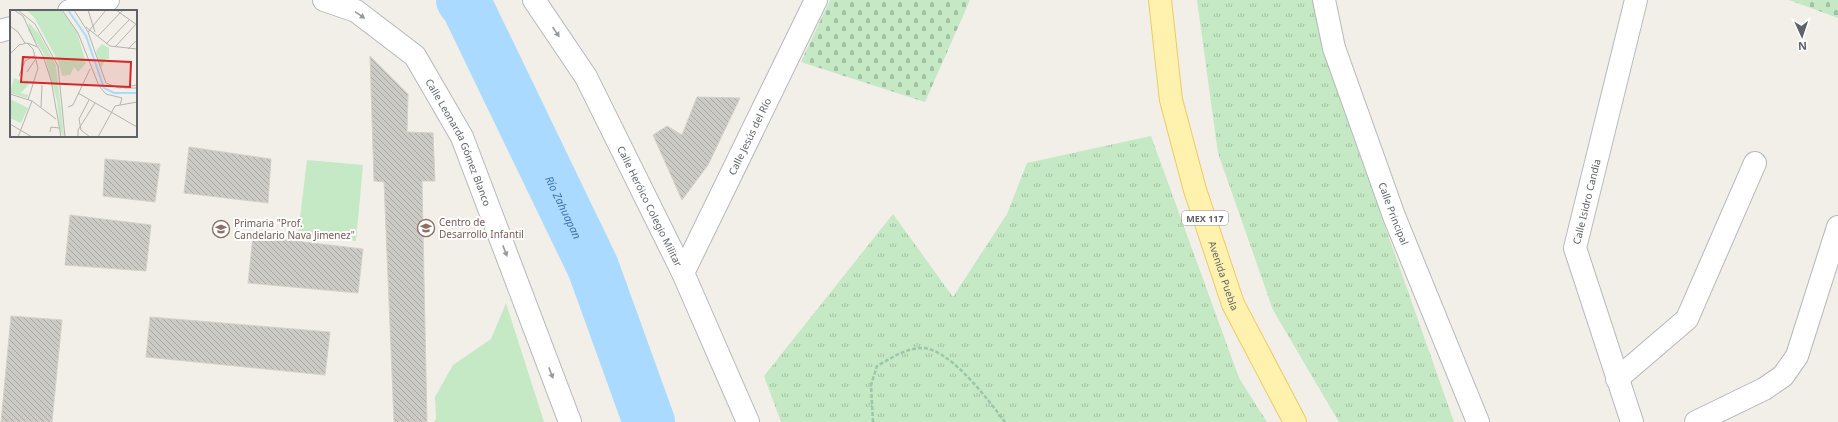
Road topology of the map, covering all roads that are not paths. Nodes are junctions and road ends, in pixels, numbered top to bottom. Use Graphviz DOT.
graph roads {
  1 [pos="108,0"];
  2 [pos="324,0"];
  3 [pos="534,0"];
  4 [pos="816,0"];
  5 [pos="1160,0"];
  6 [pos="1324,0"];
  7 [pos="1636,0"];
  8 [pos="73,10"];
  9 [pos="10,28"];
  10 [pos="0,31"];
  11 [pos="1755,163"];
  12 [pos="1838,227"];
  13 [pos="683,273"];
  14 [pos="1617,379"];
  15 [pos="570,422"];
  16 [pos="748,422"];
  17 [pos="1296,422"];
  18 [pos="1478,422"];
  19 [pos="1632,422"];
  20 [pos="1696,422"];
  1 -- 8 [label="street"];
  2 -- 15 [label="street, Calle Leonarda Gómez Blanco, one-way"];
  3 -- 13 [label="street, Calle Heróico Colegio Militar, one-way"];
  4 -- 13 [label="street, Calle Jesús del Río"];
  5 -- 17 [label="main road, Avenida Puebla / MEX 117"];
  6 -- 18 [label="street, Calle Principal"];
  7 -- 14 [label="street, Calle Isidro Candia"];
  9 -- 10 [label="street"];
  11 -- 14 [label="street"];
  12 -- 20 [label="street"];
  13 -- 16 [label="street, Calle Heróico Colegio Militar"];
  14 -- 19 [label="street, Calle Isidro Candia"];
}
